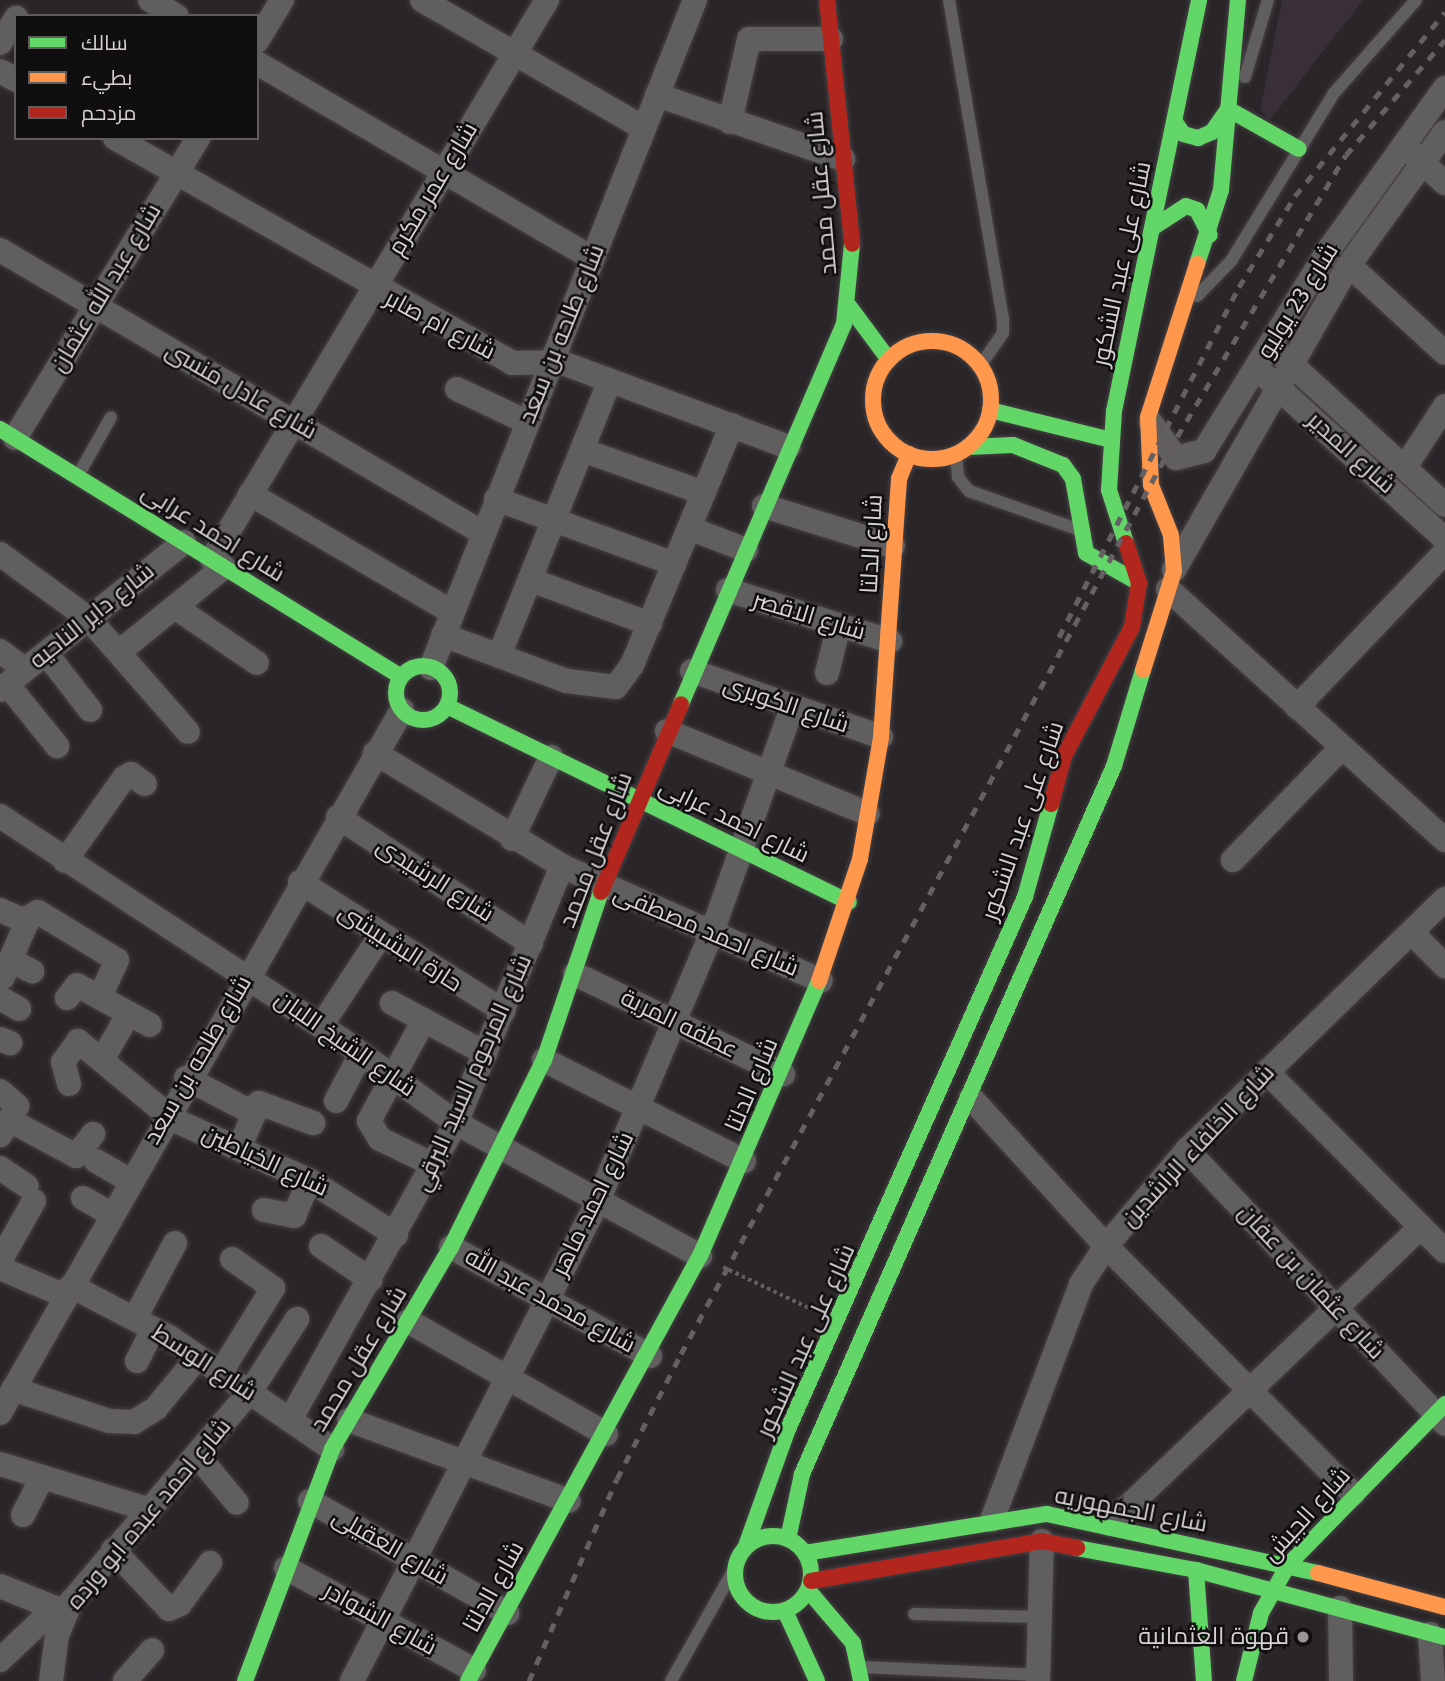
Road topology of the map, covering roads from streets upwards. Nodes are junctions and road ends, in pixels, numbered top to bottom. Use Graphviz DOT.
graph roads {
  1 [pos="150,0"];
  2 [pos="282,0"];
  3 [pos="422,0"];
  4 [pos="547,0"];
  5 [pos="827,0"];
  6 [pos="1199,0"];
  7 [pos="1238,0"];
  8 [pos="690,2"];
  9 [pos="174,14"];
  10 [pos="14,20"];
  11 [pos="259,38"];
  12 [pos="831,39"];
  13 [pos="0,43"];
  14 [pos="516,54"];
  15 [pos="259,64"];
  16 [pos="1445,88"];
  17 [pos="657,95"];
  18 [pos="1228,109"];
  19 [pos="730,122"];
  20 [pos="1175,122"];
  21 [pos="643,128"];
  22 [pos="1409,135"];
  23 [pos="118,140"];
  24 [pos="197,140"];
  25 [pos="1437,148"];
  26 [pos="1299,149"];
  27 [pos="843,159"];
  28 [pos="443,171"];
  29 [pos="176,174"];
  30 [pos="1445,183"];
  31 [pos="1152,228"];
  32 [pos="1210,235"];
  33 [pos="0,250"];
  34 [pos="592,258"];
  35 [pos="1349,265"];
  36 [pos="372,288"];
  37 [pos="95,306"];
  38 [pos="849,306"];
  39 [pos="1270,345"];
  40 [pos="1445,353"];
  41 [pos="888,360"];
  42 [pos="550,363"];
  43 [pos="1289,363"];
  44 [pos="1256,368"];
  45 [pos="610,380"];
  46 [pos="1277,386"];
  47 [pos="457,389"];
  48 [pos="1445,406"];
  49 [pos="990,410"];
  50 [pos="1148,417"];
  51 [pos="293,421"];
  52 [pos="527,422"];
  53 [pos="732,425"];
  54 [pos="7,434"];
  55 [pos="1111,440"];
  56 [pos="789,447"];
  57 [pos="582,450"];
  58 [pos="962,450"];
  59 [pos="909,454"];
  60 [pos="1405,467"];
  61 [pos="704,493"];
  62 [pos="250,494"];
  63 [pos="496,499"];
  64 [pos="1445,505"];
  65 [pos="764,506"];
  66 [pos="554,520"];
  67 [pos="690,527"];
  68 [pos="483,533"];
  69 [pos="1445,539"];
  70 [pos="184,542"];
  71 [pos="893,546"];
  72 [pos="746,550"];
  73 [pos="1445,552"];
  74 [pos="0,554"];
  75 [pos="218,563"];
  76 [pos="675,564"];
  77 [pos="531,580"];
  78 [pos="1171,580"];
  79 [pos="1139,583"];
  80 [pos="727,590"];
  81 [pos="174,607"];
  82 [pos="89,619"];
  83 [pos="447,623"];
  84 [pos="650,624"];
  85 [pos="839,625"];
  86 [pos="890,641"];
  87 [pos="0,651"];
  88 [pos="46,653"];
  89 [pos="119,653"];
  90 [pos="499,656"];
  91 [pos="257,663"];
  92 [pos="431,668"];
  93 [pos="692,671"];
  94 [pos="827,673"];
  95 [pos="401,677"];
  96 [pos="11,682"];
  97 [pos="447,706"];
  98 [pos="1297,707"];
  99 [pos="792,708"];
  100 [pos="90,710"];
  101 [pos="402,710"];
  102 [pos="1077,726"];
  103 [pos="667,731"];
  104 [pos="188,732"];
  105 [pos="881,737"];
  106 [pos="57,746"];
  107 [pos="1342,747"];
  108 [pos="375,753"];
  109 [pos="551,757"];
  110 [pos="1114,766"];
  111 [pos="769,774"];
  112 [pos="145,784"];
  113 [pos="639,799"];
  114 [pos="868,814"];
  115 [pos="1092,815"];
  116 [pos="0,816"];
  117 [pos="338,817"];
  118 [pos="1045,828"];
  119 [pos="512,839"];
  120 [pos="1445,840"];
  121 [pos="744,851"];
  122 [pos="1233,860"];
  123 [pos="65,861"];
  124 [pos="562,866"];
  125 [pos="300,882"];
  126 [pos="603,886"];
  127 [pos="1445,899"];
  128 [pos="849,902"];
  129 [pos="0,910"];
  130 [pos="27,922"];
  131 [pos="1412,933"];
  132 [pos="710,935"];
  133 [pos="379,938"];
  134 [pos="531,944"];
  135 [pos="1445,966"];
  136 [pos="575,974"];
  137 [pos="245,976"];
  138 [pos="821,981"];
  139 [pos="13,983"];
  140 [pos="100,997"];
  141 [pos="67,998"];
  142 [pos="392,1003"];
  143 [pos="503,1011"];
  144 [pos="424,1020"];
  145 [pos="675,1022"];
  146 [pos="321,1026"];
  147 [pos="485,1053"];
  148 [pos="362,1054"];
  149 [pos="102,1060"];
  150 [pos="544,1060"];
  151 [pos="1267,1072"];
  152 [pos="783,1074"];
  153 [pos="392,1075"];
  154 [pos="186,1078"];
  155 [pos="69,1084"];
  156 [pos="0,1091"];
  157 [pos="971,1098"];
  158 [pos="336,1101"];
  159 [pos="639,1108"];
  160 [pos="253,1113"];
  161 [pos="166,1115"];
  162 [pos="456,1122"];
  163 [pos="313,1123"];
  164 [pos="5,1128"];
  165 [pos="93,1134"];
  166 [pos="240,1146"];
  167 [pos="500,1150"];
  168 [pos="1187,1150"];
  169 [pos="96,1161"];
  170 [pos="744,1161"];
  171 [pos="434,1166"];
  172 [pos="0,1168"];
  173 [pos="129,1180"];
  174 [pos="309,1180"];
  175 [pos="83,1198"];
  176 [pos="598,1201"];
  177 [pos="264,1210"];
  178 [pos="111,1214"];
  179 [pos="1421,1227"];
  180 [pos="396,1235"];
  181 [pos="175,1243"];
  182 [pos="1106,1245"];
  183 [pos="321,1246"];
  184 [pos="451,1247"];
  185 [pos="1445,1251"];
  186 [pos="699,1256"];
  187 [pos="232,1259"];
  188 [pos="0,1262"];
  189 [pos="0,1268"];
  190 [pos="371,1280"];
  191 [pos="68,1291"];
  192 [pos="547,1299"];
  193 [pos="1337,1310"];
  194 [pos="297,1319"];
  195 [pos="408,1321"];
  196 [pos="144,1323"];
  197 [pos="649,1356"];
  198 [pos="198,1357"];
  199 [pos="137,1362"];
  200 [pos="221,1372"];
  201 [pos="507,1377"];
  202 [pos="250,1392"];
  203 [pos="1252,1393"];
  204 [pos="6,1396"];
  205 [pos="1442,1414"];
  206 [pos="290,1420"];
  207 [pos="349,1420"];
  208 [pos="606,1434"];
  209 [pos="332,1449"];
  210 [pos="197,1455"];
  211 [pos="465,1461"];
  212 [pos="0,1464"];
  213 [pos="53,1480"];
  214 [pos="1353,1494"];
  215 [pos="310,1501"];
  216 [pos="569,1501"];
  217 [pos="237,1503"];
  218 [pos="150,1510"];
  219 [pos="23,1515"];
  220 [pos="992,1520"];
  221 [pos="1110,1524"];
  222 [pos="788,1539"];
  223 [pos="1042,1541"];
  224 [pos="746,1546"];
  225 [pos="113,1550"];
  226 [pos="805,1553"];
  227 [pos="415,1560"];
  228 [pos="210,1563"];
  229 [pos="1288,1565"];
  230 [pos="286,1568"];
  231 [pos="1196,1570"];
  232 [pos="0,1586"];
  233 [pos="810,1586"];
  234 [pos="1272,1590"];
  235 [pos="1445,1607"];
  236 [pos="1340,1608"];
  237 [pos="60,1610"];
  238 [pos="785,1611"];
  239 [pos="506,1613"];
  240 [pos="1222,1615"];
  241 [pos="1241,1615"];
  242 [pos="383,1620"];
  243 [pos="1205,1622"];
  244 [pos="1258,1623"];
  245 [pos="1438,1636"];
  246 [pos="152,1650"];
  247 [pos="3,1667"];
  248 [pos="861,1674"];
  249 [pos="471,1676"];
  250 [pos="1038,1678"];
  251 [pos="51,1681"];
  252 [pos="125,1681"];
  253 [pos="245,1681"];
  254 [pos="352,1681"];
  255 [pos="817,1681"];
  256 [pos="1204,1681"];
  257 [pos="1244,1681"];
  258 [pos="1341,1681"];
  259 [pos="1433,1681"];
  1 -- 9 [label="street"];
  2 -- 11 [label="street"];
  3 -- 14 [label="street"];
  4 -- 14 [label="street, شارع عمر مكرم"];
  5 -- 12 [label="street, شارع عقل محمد"];
  6 -- 20 [label="street, شارع على عبد الشكور"];
  7 -- 18 [label="street, شارع على عبد الشكور"];
  8 -- 17 [label="street, شارع طلحه بن سعد"];
  10 -- 13 [label="street"];
  12 -- 19 [label="street"];
  12 -- 27 [label="street, شارع عقل محمد"];
  14 -- 21 [label="street"];
  14 -- 28 [label="street, شارع عمر مكرم"];
  15 -- 28 [label="street"];
  16 -- 22 [label="street, شارع 23 يوليو"];
  17 -- 19 [label="street"];
  17 -- 21 [label="street, شارع طلحه بن سعد"];
  18 -- 20 [label="street"];
  18 -- 26 [label="street"];
  18 -- 32 [label="street, شارع على عبد الشكور"];
  19 -- 27 [label="street"];
  20 -- 31 [label="street, شارع على عبد الشكور"];
  21 -- 34 [label="street, شارع طلحه بن سعد"];
  22 -- 25 [label="street"];
  22 -- 39 [label="street, شارع 23 يوليو"];
  23 -- 29 [label="street, شارع ام صابر"];
  24 -- 29 [label="street, شارع عبد الله عثمان"];
  25 -- 30 [label="street"];
  25 -- 35 [label="street, شارع 23 يوليو"];
  27 -- 38 [label="street, شارع عقل محمد"];
  28 -- 34 [label="street"];
  28 -- 36 [label="street, شارع عمر مكرم"];
  29 -- 36 [label="street, شارع ام صابر"];
  29 -- 37 [label="street, شارع عبد الله عثمان"];
  31 -- 32 [label="street"];
  31 -- 55 [label="street, شارع على عبد الشكور"];
  32 -- 50 [label="street, شارع على عبد الشكور"];
  33 -- 37 [label="street, شارع عادل منسى"];
  34 -- 42 [label="street, شارع طلحه بن سعد"];
  35 -- 40 [label="street"];
  35 -- 43 [label="street, شارع 23 يوليو"];
  36 -- 42 [label="street, شارع ام صابر"];
  36 -- 51 [label="street, شارع عمر مكرم"];
  37 -- 51 [label="street, شارع عادل منسى"];
  37 -- 54 [label="street, شارع عبد الله عثمان"];
  38 -- 41 [label="street"];
  38 -- 56 [label="street, شارع عقل محمد"];
  39 -- 43 [label="street, شارع المدير"];
  39 -- 44 [label="street, شارع 23 يوليو"];
  41 -- 49 [label="street"];
  41 -- 59 [label="street"];
  42 -- 45 [label="street, شارع ام صابر"];
  42 -- 52 [label="street, شارع طلحه بن سعد"];
  43 -- 46 [label="street, شارع 23 يوليو"];
  43 -- 60 [label="street, شارع المدير"];
  44 -- 46 [label="street, شارع المدير"];
  44 -- 50 [label="street, شارع 23 يوليو"];
  45 -- 53 [label="street, شارع ام صابر"];
  45 -- 57 [label="street"];
  46 -- 69 [label="street, شارع المدير"];
  46 -- 78 [label="street, شارع 23 يوليو"];
  47 -- 52 [label="street"];
  48 -- 60 [label="street"];
  49 -- 55 [label="street"];
  49 -- 58 [label="street"];
  50 -- 78 [label="street, شارع على عبد الشكور"];
  51 -- 62 [label="street, شارع عمر مكرم"];
  51 -- 68 [label="street, شارع عادل منسى"];
  52 -- 63 [label="street, شارع طلحه بن سعد"];
  53 -- 56 [label="street, شارع ام صابر"];
  53 -- 61 [label="street"];
  54 -- 70 [label="street, شارع احمد عرابى"];
  55 -- 79 [label="street, شارع على عبد الشكور"];
  56 -- 65 [label="street, شارع عقل محمد"];
  57 -- 61 [label="street"];
  57 -- 66 [label="street"];
  58 -- 59 [label="street"];
  58 -- 79 [label="street"];
  59 -- 71 [label="street, شارع الدلتا"];
  60 -- 64 [label="street, شارع المدير"];
  61 -- 67 [label="street"];
  62 -- 75 [label="street, شارع عمر مكرم"];
  62 -- 83 [label="street"];
  63 -- 66 [label="street"];
  63 -- 68 [label="street, شارع طلحه بن سعد"];
  65 -- 71 [label="street"];
  65 -- 72 [label="street, شارع عقل محمد"];
  66 -- 76 [label="street"];
  66 -- 77 [label="street"];
  67 -- 72 [label="street"];
  67 -- 76 [label="street"];
  68 -- 83 [label="street, شارع طلحه بن سعد"];
  70 -- 75 [label="street, شارع احمد عرابى"];
  70 -- 82 [label="street, شارع داير الناحيه"];
  71 -- 86 [label="street, شارع الدلتا"];
  72 -- 80 [label="street, شارع عقل محمد"];
  73 -- 98 [label="street"];
  74 -- 82 [label="street"];
  75 -- 81 [label="street"];
  75 -- 95 [label="street, شارع احمد عرابى"];
  76 -- 84 [label="street"];
  77 -- 84 [label="street"];
  77 -- 90 [label="street"];
  78 -- 98 [label="street"];
  78 -- 110 [label="street, شارع على عبد الشكور"];
  79 -- 102 [label="street, شارع على عبد الشكور"];
  80 -- 85 [label="street, شارع الاقصر"];
  80 -- 93 [label="street, شارع عقل محمد"];
  81 -- 89 [label="street"];
  81 -- 91 [label="street"];
  82 -- 88 [label="street, شارع داير الناحيه"];
  82 -- 89 [label="street"];
  83 -- 90 [label="street"];
  83 -- 92 [label="street, شارع طلحه بن سعد"];
  84 -- 90 [label="street"];
  85 -- 86 [label="street, شارع الاقصر"];
  85 -- 94 [label="street"];
  86 -- 105 [label="street, شارع الدلتا"];
  87 -- 96 [label="street"];
  88 -- 96 [label="street, شارع داير الناحيه"];
  88 -- 100 [label="street"];
  89 -- 104 [label="street"];
  92 -- 95 [label="street"];
  92 -- 97 [label="street"];
  93 -- 99 [label="street, شارع الكوبرى"];
  93 -- 103 [label="street, شارع عقل محمد"];
  95 -- 101 [label="street"];
  96 -- 106 [label="street"];
  97 -- 101 [label="street"];
  97 -- 109 [label="street, شارع احمد عرابى"];
  98 -- 107 [label="street"];
  99 -- 105 [label="street, شارع الكوبرى"];
  99 -- 111 [label="street, شارع احمد ماهر"];
  101 -- 108 [label="street, شارع طلحه بن سعد"];
  102 -- 110 [label="street"];
  102 -- 118 [label="street, شارع على عبد الشكور"];
  103 -- 111 [label="street"];
  103 -- 113 [label="street, شارع عقل محمد"];
  105 -- 114 [label="street, شارع الدلتا"];
  107 -- 120 [label="street"];
  107 -- 122 [label="street"];
  108 -- 117 [label="street, شارع طلحه بن سعد"];
  108 -- 119 [label="street, شارع احمد مصطفى"];
  109 -- 113 [label="street, شارع احمد عرابى"];
  109 -- 119 [label="street"];
  110 -- 115 [label="street, شارع على عبد الشكور"];
  111 -- 114 [label="street"];
  111 -- 121 [label="street, شارع احمد ماهر"];
  112 -- 123 [label="street"];
  113 -- 121 [label="street, شارع احمد عرابى"];
  113 -- 126 [label="street, شارع عقل محمد"];
  114 -- 128 [label="street, شارع الدلتا"];
  115 -- 118 [label="street"];
  115 -- 157 [label="street, شارع على عبد الشكور"];
  116 -- 123 [label="street, شارع الشيخ اللبان"];
  117 -- 125 [label="street, شارع طلحه بن سعد"];
  117 -- 134 [label="street, شارع الرشيدى"];
  118 -- 224 [label="street, شارع على عبد الشكور"];
  119 -- 124 [label="street, شارع احمد مصطفى"];
  121 -- 128 [label="street, شارع احمد عرابى"];
  121 -- 132 [label="street, شارع احمد ماهر"];
  123 -- 137 [label="street, شارع الشيخ اللبان"];
  124 -- 126 [label="street, شارع احمد مصطفى"];
  124 -- 134 [label="street, شارع المرحوم السيد البرقي"];
  125 -- 133 [label="street, حارة البشبيشى"];
  125 -- 137 [label="street, شارع طلحه بن سعد"];
  126 -- 132 [label="street, شارع احمد مصطفى"];
  126 -- 136 [label="street, شارع عقل محمد"];
  127 -- 131 [label="street, شارع الخلفاء الراشدين"];
  128 -- 138 [label="street, شارع الدلتا"];
  129 -- 130 [label="street"];
  130 -- 139 [label="street"];
  130 -- 140 [label="street"];
  131 -- 135 [label="street"];
  131 -- 151 [label="street, شارع الخلفاء الراشدين"];
  132 -- 138 [label="street, شارع احمد مصطفى"];
  132 -- 145 [label="street, شارع احمد ماهر"];
  133 -- 143 [label="street, حارة البشبيشى"];
  133 -- 146 [label="street"];
  134 -- 143 [label="street, شارع المرحوم السيد البرقي"];
  136 -- 145 [label="street, عطفه المرية"];
  136 -- 150 [label="street, شارع عقل محمد"];
  137 -- 146 [label="street, شارع الشيخ اللبان"];
  137 -- 154 [label="street, شارع طلحه بن سعد"];
  138 -- 152 [label="street, شارع الدلتا"];
  140 -- 141 [label="street"];
  140 -- 149 [label="street"];
  142 -- 144 [label="street"];
  143 -- 147 [label="street, شارع المرحوم السيد البرقي"];
  144 -- 147 [label="street"];
  144 -- 153 [label="street"];
  145 -- 152 [label="street, عطفه المرية"];
  145 -- 159 [label="street, شارع احمد ماهر"];
  146 -- 148 [label="street, شارع الشيخ اللبان"];
  147 -- 162 [label="street, شارع المرحوم السيد البرقي"];
  148 -- 153 [label="street, شارع الشيخ اللبان"];
  148 -- 158 [label="street"];
  149 -- 155 [label="street, شارع الخياطين"];
  149 -- 161 [label="street, شارع الخياطين"];
  150 -- 159 [label="street"];
  150 -- 167 [label="street, شارع عقل محمد"];
  151 -- 168 [label="street, شارع الخلفاء الراشدين"];
  151 -- 179 [label="street"];
  152 -- 170 [label="street, شارع الدلتا"];
  153 -- 162 [label="street, شارع الشيخ اللبان"];
  153 -- 171 [label="street"];
  154 -- 160 [label="street"];
  154 -- 161 [label="street, شارع طلحه بن سعد"];
  156 -- 164 [label="street"];
  157 -- 182 [label="street"];
  157 -- 222 [label="street, شارع على عبد الشكور"];
  159 -- 170 [label="street"];
  159 -- 176 [label="street, شارع احمد ماهر"];
  160 -- 163 [label="street"];
  160 -- 166 [label="street"];
  161 -- 166 [label="street, شارع الخياطين"];
  161 -- 173 [label="street, شارع طلحه بن سعد"];
  162 -- 167 [label="street, شارع الشيخ اللبان"];
  162 -- 171 [label="street, شارع المرحوم السيد البرقي"];
  164 -- 165 [label="street"];
  166 -- 174 [label="street, شارع الخياطين"];
  167 -- 176 [label="street, شارع الشيخ اللبان"];
  167 -- 184 [label="street, شارع عقل محمد"];
  168 -- 182 [label="street, شارع الخلفاء الراشدين"];
  168 -- 193 [label="street, شارع عثمان بن عفان"];
  169 -- 173 [label="street"];
  170 -- 186 [label="street, شارع الدلتا"];
  171 -- 180 [label="street, شارع المرحوم السيد البرقي"];
  172 -- 188 [label="street"];
  173 -- 178 [label="street, شارع طلحه بن سعد"];
  174 -- 177 [label="street"];
  174 -- 180 [label="street, شارع الخياطين"];
  175 -- 178 [label="street"];
  176 -- 186 [label="street, شارع الشيخ اللبان"];
  176 -- 192 [label="street, شارع احمد ماهر"];
  178 -- 191 [label="street, شارع طلحه بن سعد"];
  179 -- 185 [label="street"];
  179 -- 193 [label="street"];
  180 -- 190 [label="street, شارع المرحوم السيد البرقي"];
  181 -- 196 [label="street"];
  182 -- 203 [label="street"];
  182 -- 220 [label="street, شارع الخلفاء الراشدين"];
  183 -- 190 [label="street"];
  184 -- 192 [label="street, شارع محمد عبد الله"];
  184 -- 195 [label="street, شارع عقل محمد"];
  186 -- 197 [label="street, شارع الدلتا"];
  187 -- 200 [label="street"];
  189 -- 191 [label="street, شارع الوسط"];
  190 -- 206 [label="street, شارع المرحوم السيد البرقي"];
  191 -- 196 [label="street, شارع الوسط"];
  191 -- 204 [label="street, شارع طلحه بن سعد"];
  192 -- 197 [label="street, شارع محمد عبد الله"];
  192 -- 201 [label="street, شارع احمد ماهر"];
  193 -- 203 [label="street"];
  193 -- 205 [label="street, شارع عثمان بن عفان"];
  194 -- 202 [label="street, شارع احمد عبده ابو ورده"];
  195 -- 201 [label="street"];
  195 -- 207 [label="street, شارع عقل محمد"];
  196 -- 198 [label="street, شارع الوسط"];
  196 -- 199 [label="street"];
  197 -- 208 [label="street, شارع الدلتا"];
  198 -- 200 [label="street, شارع الوسط"];
  198 -- 204 [label="street"];
  200 -- 202 [label="street, شارع الوسط"];
  201 -- 208 [label="street"];
  201 -- 211 [label="street, شارع احمد ماهر"];
  202 -- 206 [label="street, شارع الوسط"];
  202 -- 210 [label="street, شارع احمد عبده ابو ورده"];
  203 -- 214 [label="street"];
  203 -- 221 [label="street"];
  205 -- 214 [label="street, شارع الجيش"];
  206 -- 209 [label="street, شارع الوسط"];
  207 -- 209 [label="street, شارع عقل محمد"];
  207 -- 211 [label="street"];
  208 -- 216 [label="street, شارع الدلتا"];
  209 -- 215 [label="street, شارع عقل محمد"];
  210 -- 217 [label="street"];
  210 -- 218 [label="street, شارع احمد عبده ابو ورده"];
  211 -- 216 [label="street"];
  211 -- 227 [label="street, شارع احمد ماهر"];
  212 -- 213 [label="street"];
  213 -- 218 [label="street"];
  213 -- 219 [label="street"];
  214 -- 229 [label="street, شارع الجيش"];
  215 -- 227 [label="street, شارع العقيلى"];
  215 -- 230 [label="street, شارع عقل محمد"];
  216 -- 239 [label="street, شارع الدلتا"];
  218 -- 225 [label="street, شارع احمد عبده ابو ورده"];
  220 -- 221 [label="street, شارع الجمهوريه"];
  220 -- 226 [label="street, شارع الجمهوريه"];
  221 -- 229 [label="street, شارع الجمهوريه"];
  222 -- 224 [label="street"];
  222 -- 226 [label="street"];
  223 -- 231 [label="street, شارع الجمهوريه"];
  223 -- 233 [label="street, شارع الجمهوريه"];
  223 -- 250 [label="street"];
  224 -- 238 [label="street"];
  225 -- 228 [label="street"];
  225 -- 237 [label="street, شارع احمد عبده ابو ورده"];
  226 -- 233 [label="street"];
  227 -- 239 [label="street, شارع العقيلى"];
  227 -- 242 [label="street, شارع احمد ماهر"];
  229 -- 234 [label="street, شارع الجيش"];
  229 -- 235 [label="street, شارع الجمهوريه"];
  230 -- 242 [label="street, شارع الشوادر"];
  230 -- 253 [label="street, شارع عقل محمد"];
  231 -- 234 [label="street, شارع الجمهوريه"];
  231 -- 243 [label="street"];
  232 -- 237 [label="street"];
  233 -- 238 [label="street"];
  233 -- 248 [label="street"];
  234 -- 236 [label="street, شارع الجمهوريه"];
  234 -- 244 [label="street, شارع الجيش"];
  236 -- 245 [label="street, شارع الجمهوريه"];
  236 -- 258 [label="street"];
  237 -- 247 [label="street"];
  237 -- 251 [label="street, شارع احمد عبده ابو ورده"];
  238 -- 255 [label="street"];
  239 -- 249 [label="street, شارع الدلتا"];
  240 -- 243 [label="street"];
  241 -- 244 [label="street"];
  242 -- 249 [label="street, شارع الشوادر"];
  242 -- 254 [label="street, شارع احمد ماهر"];
  243 -- 256 [label="street"];
  244 -- 257 [label="street, شارع الجيش"];
  245 -- 259 [label="street"];
  246 -- 252 [label="street"];
}
